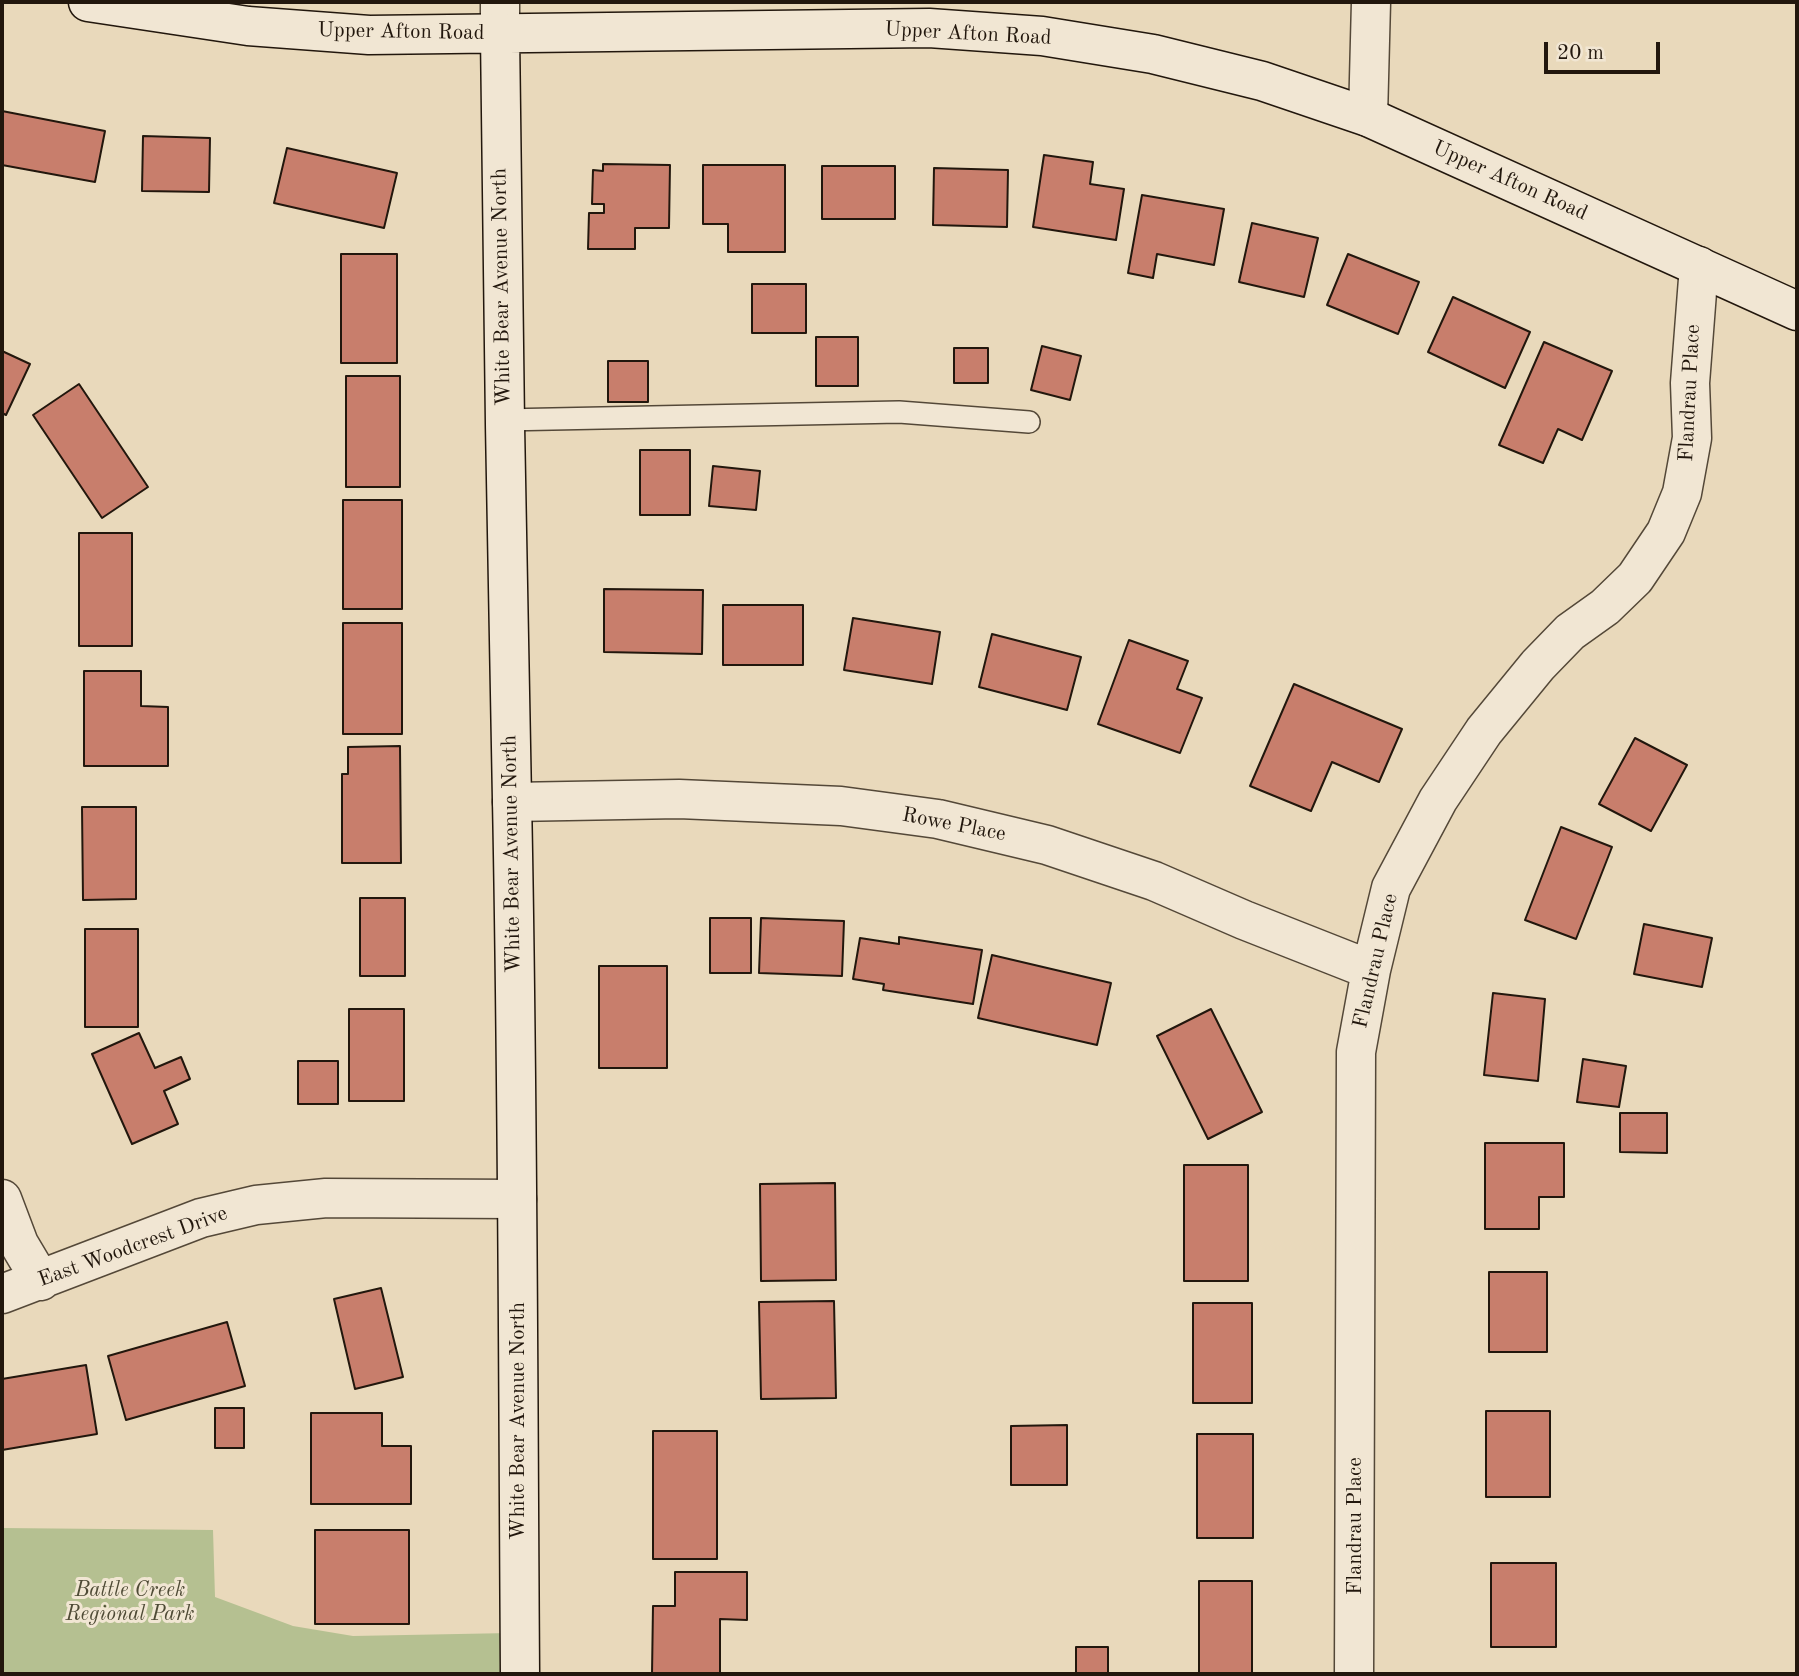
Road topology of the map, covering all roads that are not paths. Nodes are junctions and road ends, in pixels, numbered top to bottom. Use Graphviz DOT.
graph roads {
  1 [pos="88,2"];
  2 [pos="1371,2"];
  3 [pos="500,18"];
  4 [pos="1368,117"];
  5 [pos="1699,266"];
  6 [pos="1797,311"];
  7 [pos="503,420"];
  8 [pos="1029,422"];
  9 [pos="512,802"];
  10 [pos="1371,970"];
  11 [pos="2,1199"];
  12 [pos="517,1199"];
  13 [pos="41,1281"];
  14 [pos="2,1294"];
  15 [pos="520,1674"];
  16 [pos="1354,1674"];
  1 -- 3 [label="street, Upper Afton Road"];
  2 -- 4 [label="street"];
  3 -- 4 [label="street, Upper Afton Road"];
  3 -- 7 [label="street, White Bear Avenue North"];
  4 -- 5 [label="street, Upper Afton Road"];
  5 -- 6 [label="street, Upper Afton Road"];
  5 -- 10 [label="street, Flandrau Place"];
  7 -- 8 [label="lane"];
  7 -- 9 [label="street, White Bear Avenue North"];
  9 -- 10 [label="street, Rowe Place"];
  9 -- 12 [label="street, White Bear Avenue North"];
  10 -- 16 [label="street, Flandrau Place"];
  11 -- 13 [label="street"];
  12 -- 13 [label="street, East Woodcrest Drive"];
  12 -- 15 [label="street, White Bear Avenue North"];
  13 -- 14 [label="street, East Woodcrest Drive"];
}
